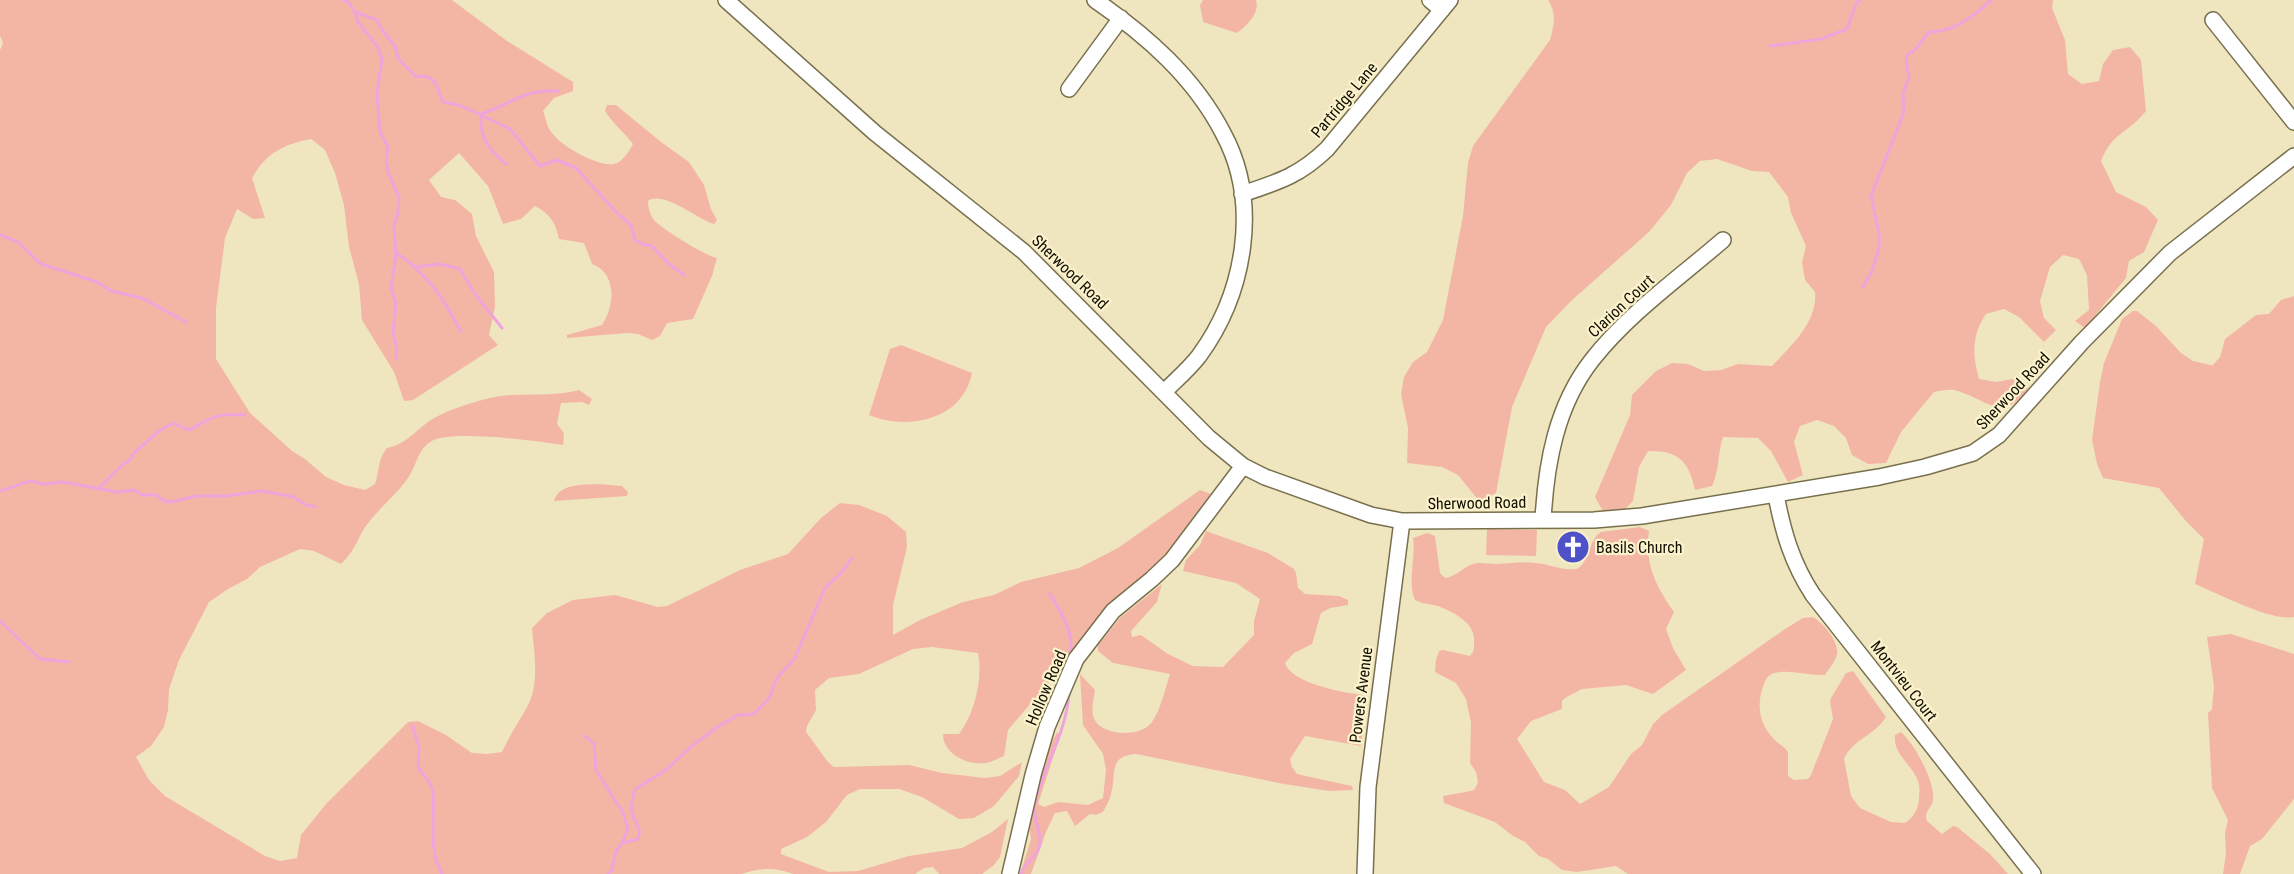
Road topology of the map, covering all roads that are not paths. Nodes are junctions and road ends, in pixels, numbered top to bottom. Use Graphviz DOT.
graph roads {
  1 [pos="726,0"];
  2 [pos="1095,0"];
  3 [pos="1430,0"];
  4 [pos="1446,5"];
  5 [pos="1121,18"];
  6 [pos="2213,20"];
  7 [pos="1069,89"];
  8 [pos="2294,122"];
  9 [pos="2294,156"];
  10 [pos="1242,194"];
  11 [pos="1723,240"];
  12 [pos="1164,392"];
  13 [pos="1243,466"];
  14 [pos="1776,495"];
  15 [pos="1543,520"];
  16 [pos="1402,521"];
  17 [pos="1010,874"];
  18 [pos="1365,874"];
  19 [pos="2033,874"];
  1 -- 12 [label="street, Sherwood Road"];
  2 -- 5 [label="street"];
  3 -- 4 [label="street"];
  4 -- 10 [label="street, Partridge Lane"];
  5 -- 7 [label="street"];
  5 -- 10 [label="street"];
  6 -- 8 [label="street"];
  9 -- 14 [label="street, Sherwood Road"];
  10 -- 12 [label="street"];
  11 -- 15 [label="street, Clarion Court"];
  12 -- 13 [label="street, Sherwood Road"];
  13 -- 16 [label="street, Sherwood Road"];
  13 -- 17 [label="street, Hollow Road"];
  14 -- 15 [label="street, Sherwood Road"];
  14 -- 19 [label="street, Montvieu Court"];
  15 -- 16 [label="street, Sherwood Road"];
  16 -- 18 [label="street, Powers Avenue"];
}
